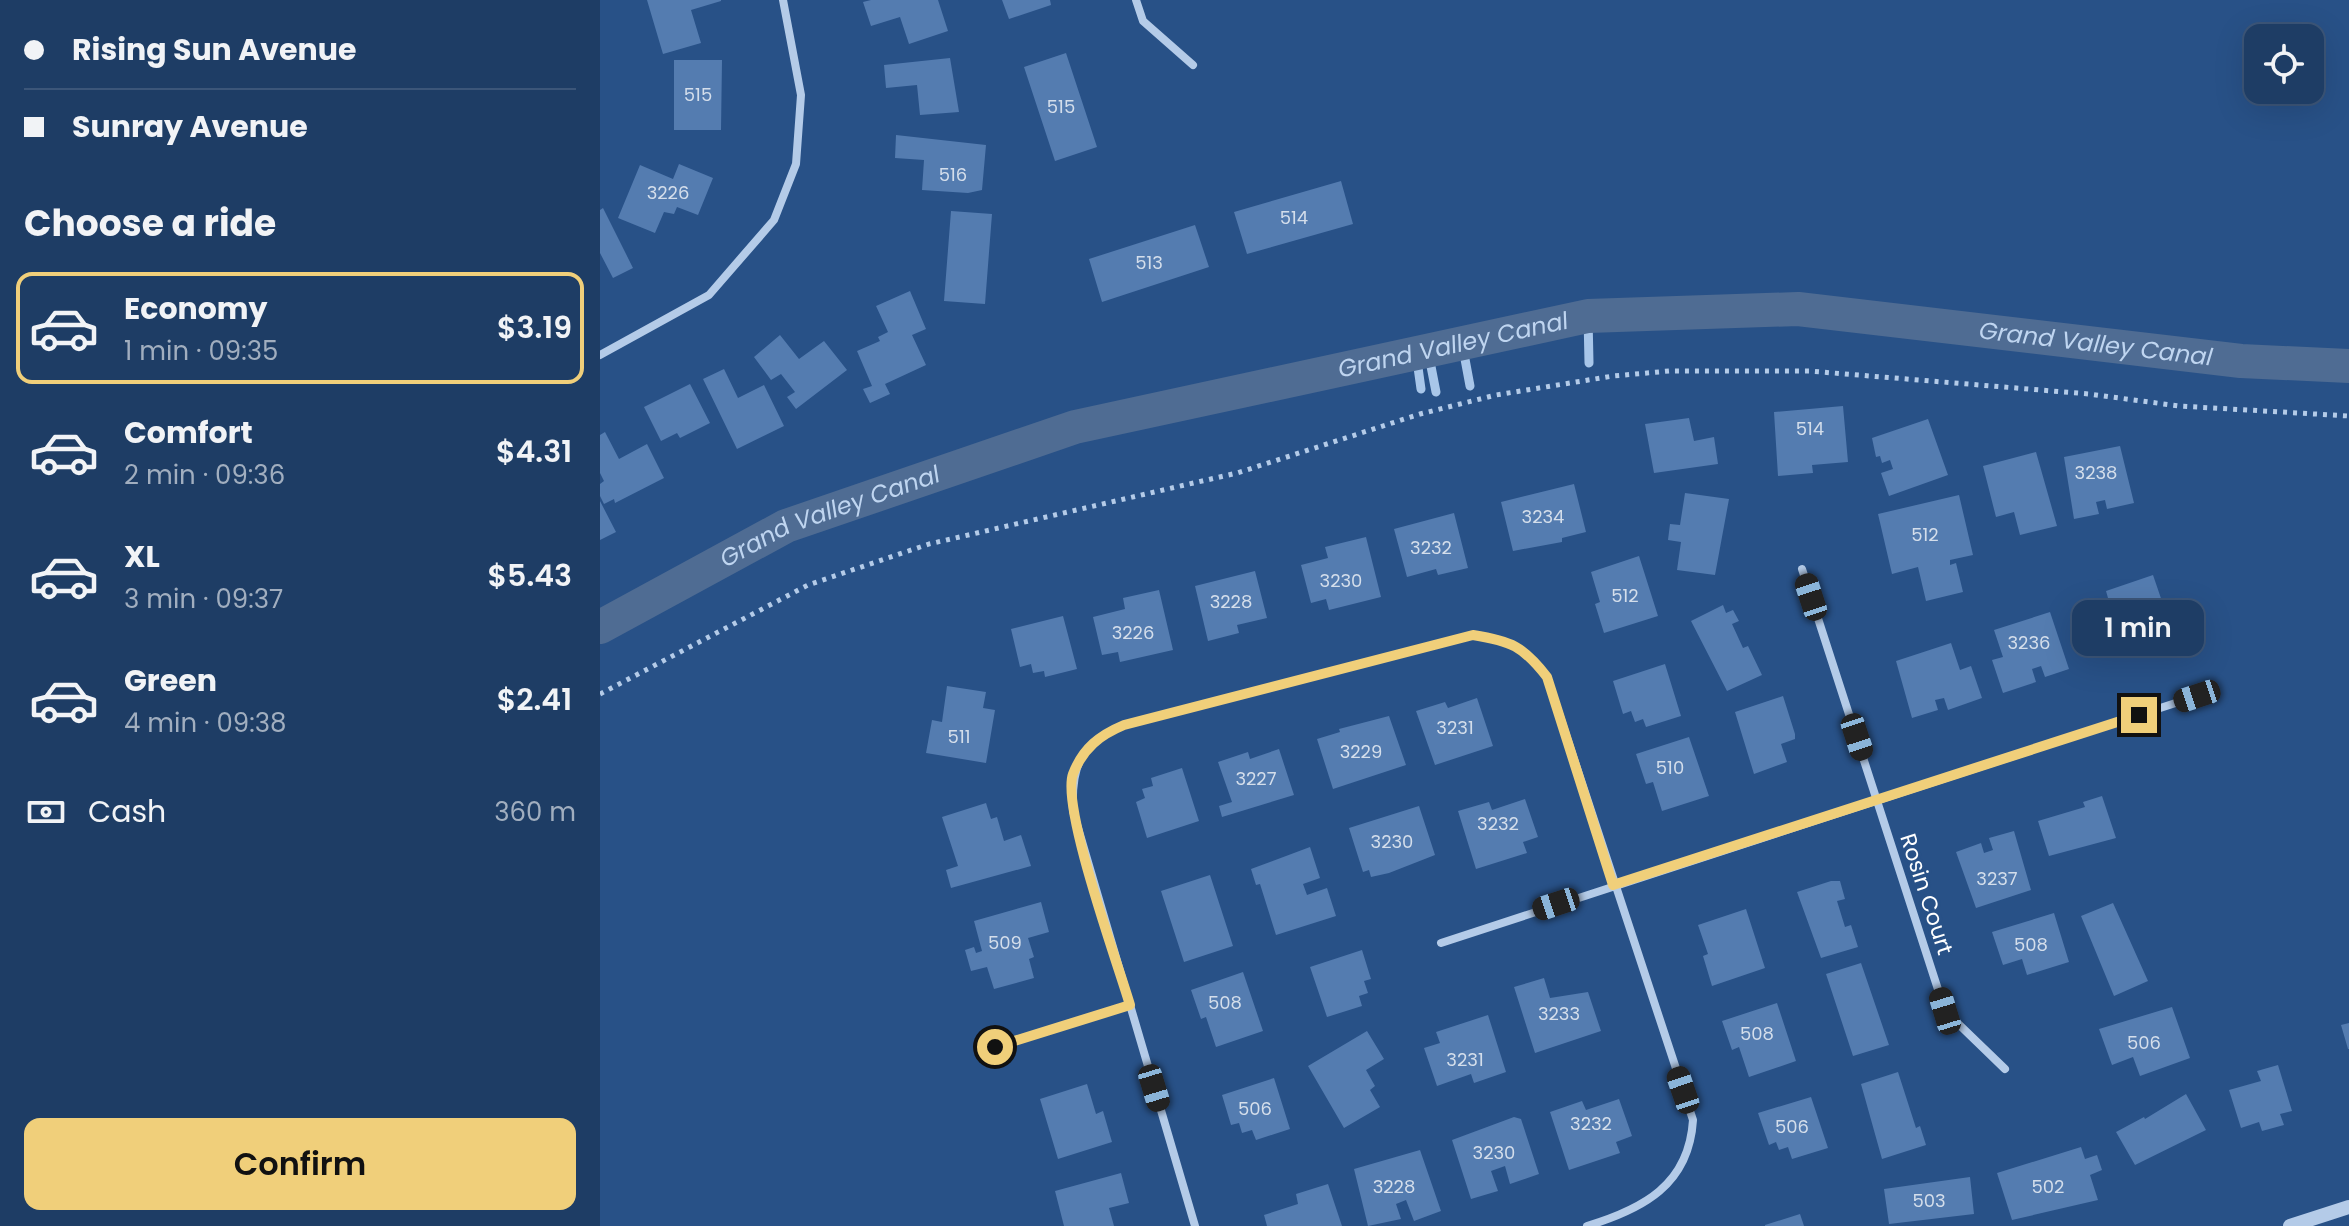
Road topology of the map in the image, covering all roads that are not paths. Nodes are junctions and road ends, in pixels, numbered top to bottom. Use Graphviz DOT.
graph roads {
  1 [pos="783,0"];
  2 [pos="1136,0"];
  3 [pos="1193,65"];
  4 [pos="600,355"];
  5 [pos="1802,569"];
  6 [pos="2197,696"];
  7 [pos="1878,800"];
  8 [pos="1613,885"];
  9 [pos="1441,943"];
  10 [pos="1130,1005"];
  11 [pos="995,1047"];
  12 [pos="2005,1069"];
  13 [pos="2349,1207"];
  14 [pos="1195,1226"];
  15 [pos="1587,1226"];
  16 [pos="2290,1226"];
  1 -- 4 [label="street"];
  2 -- 3 [label="street"];
  5 -- 7 [label="street, Rosin Court"];
  6 -- 7 [label="street"];
  7 -- 8 [label="street"];
  7 -- 12 [label="street, Rosin Court"];
  8 -- 9 [label="street"];
  8 -- 10 [label="street"];
  8 -- 15 [label="street"];
  10 -- 11 [label="street"];
  10 -- 14 [label="street"];
  13 -- 16 [label="street"];
}
